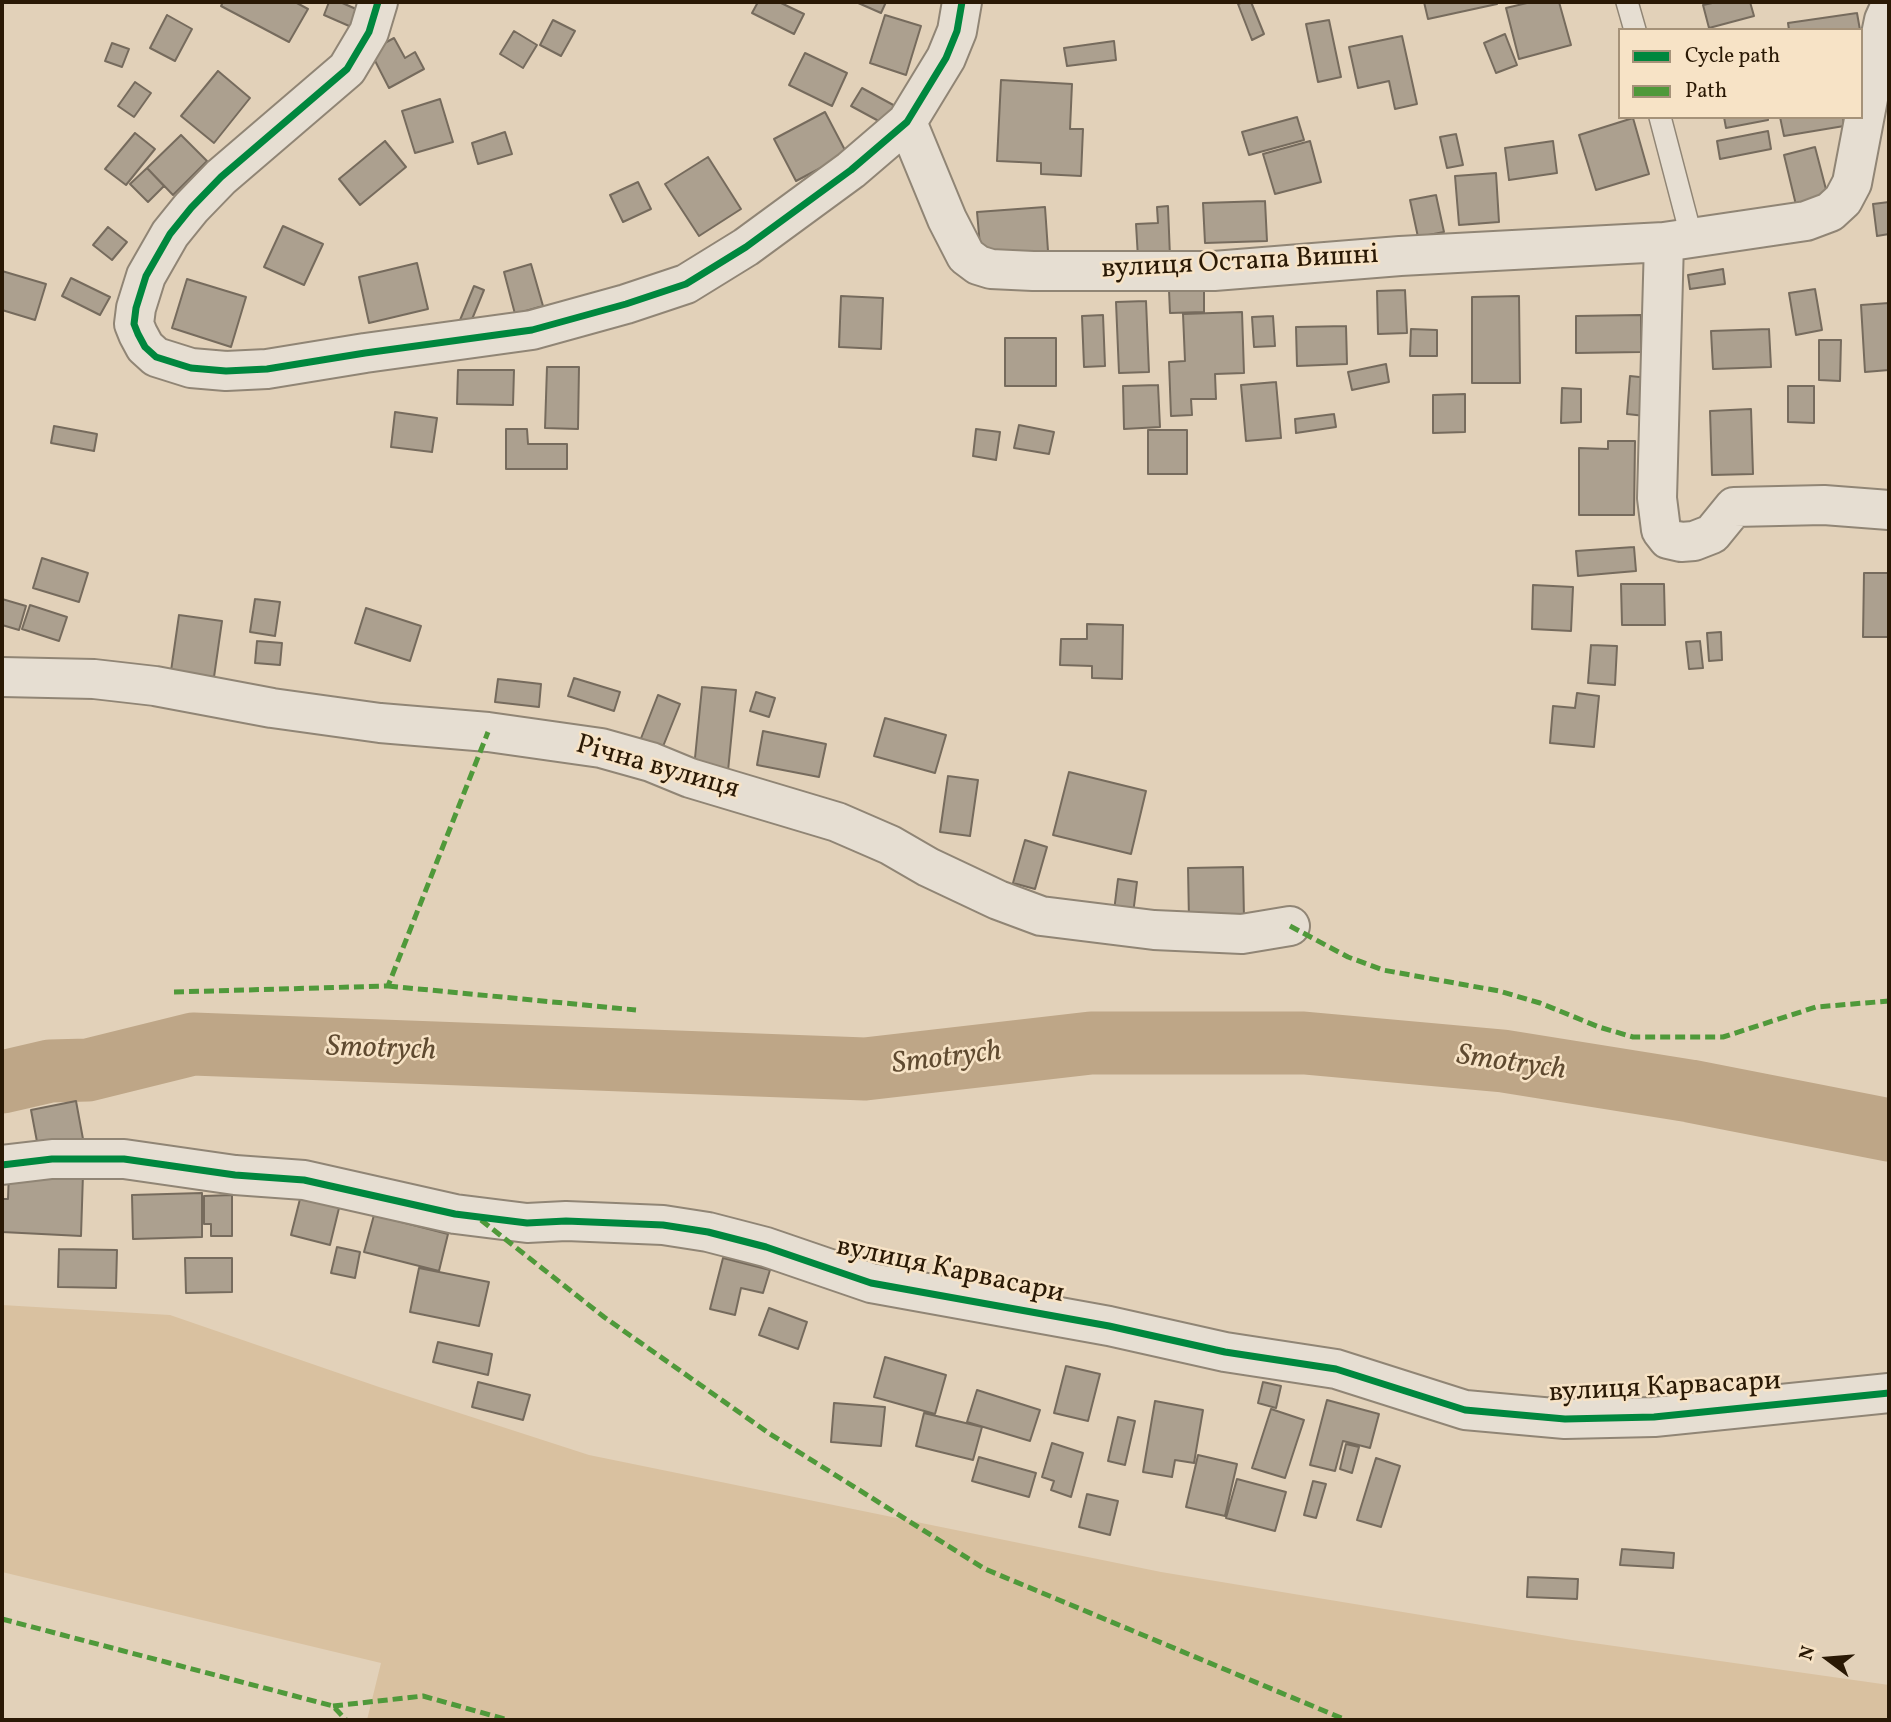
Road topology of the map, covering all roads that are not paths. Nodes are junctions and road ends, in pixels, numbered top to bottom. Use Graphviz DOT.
graph roads {
  1 [pos="378,2"];
  2 [pos="962,2"];
  3 [pos="1627,2"];
  4 [pos="1889,9"];
  5 [pos="1634,28"];
  6 [pos="1661,119"];
  7 [pos="906,122"];
  8 [pos="1678,241"];
  9 [pos="1889,510"];
  10 [pos="2,677"];
  11 [pos="1290,926"];
  12 [pos="2,1165"];
  13 [pos="1889,1393"];
  1 -- 7 [label="street"];
  2 -- 7 [label="street"];
  3 -- 5 [label="lane"];
  4 -- 8 [label="street, вулиця Остапа Вишні"];
  6 -- 8 [label="lane"];
  7 -- 8 [label="street, вулиця Остапа Вишні"];
  8 -- 9 [label="street"];
  10 -- 11 [label="street, Річна вулиця"];
  12 -- 13 [label="street, вулиця Карвасари"];
}
